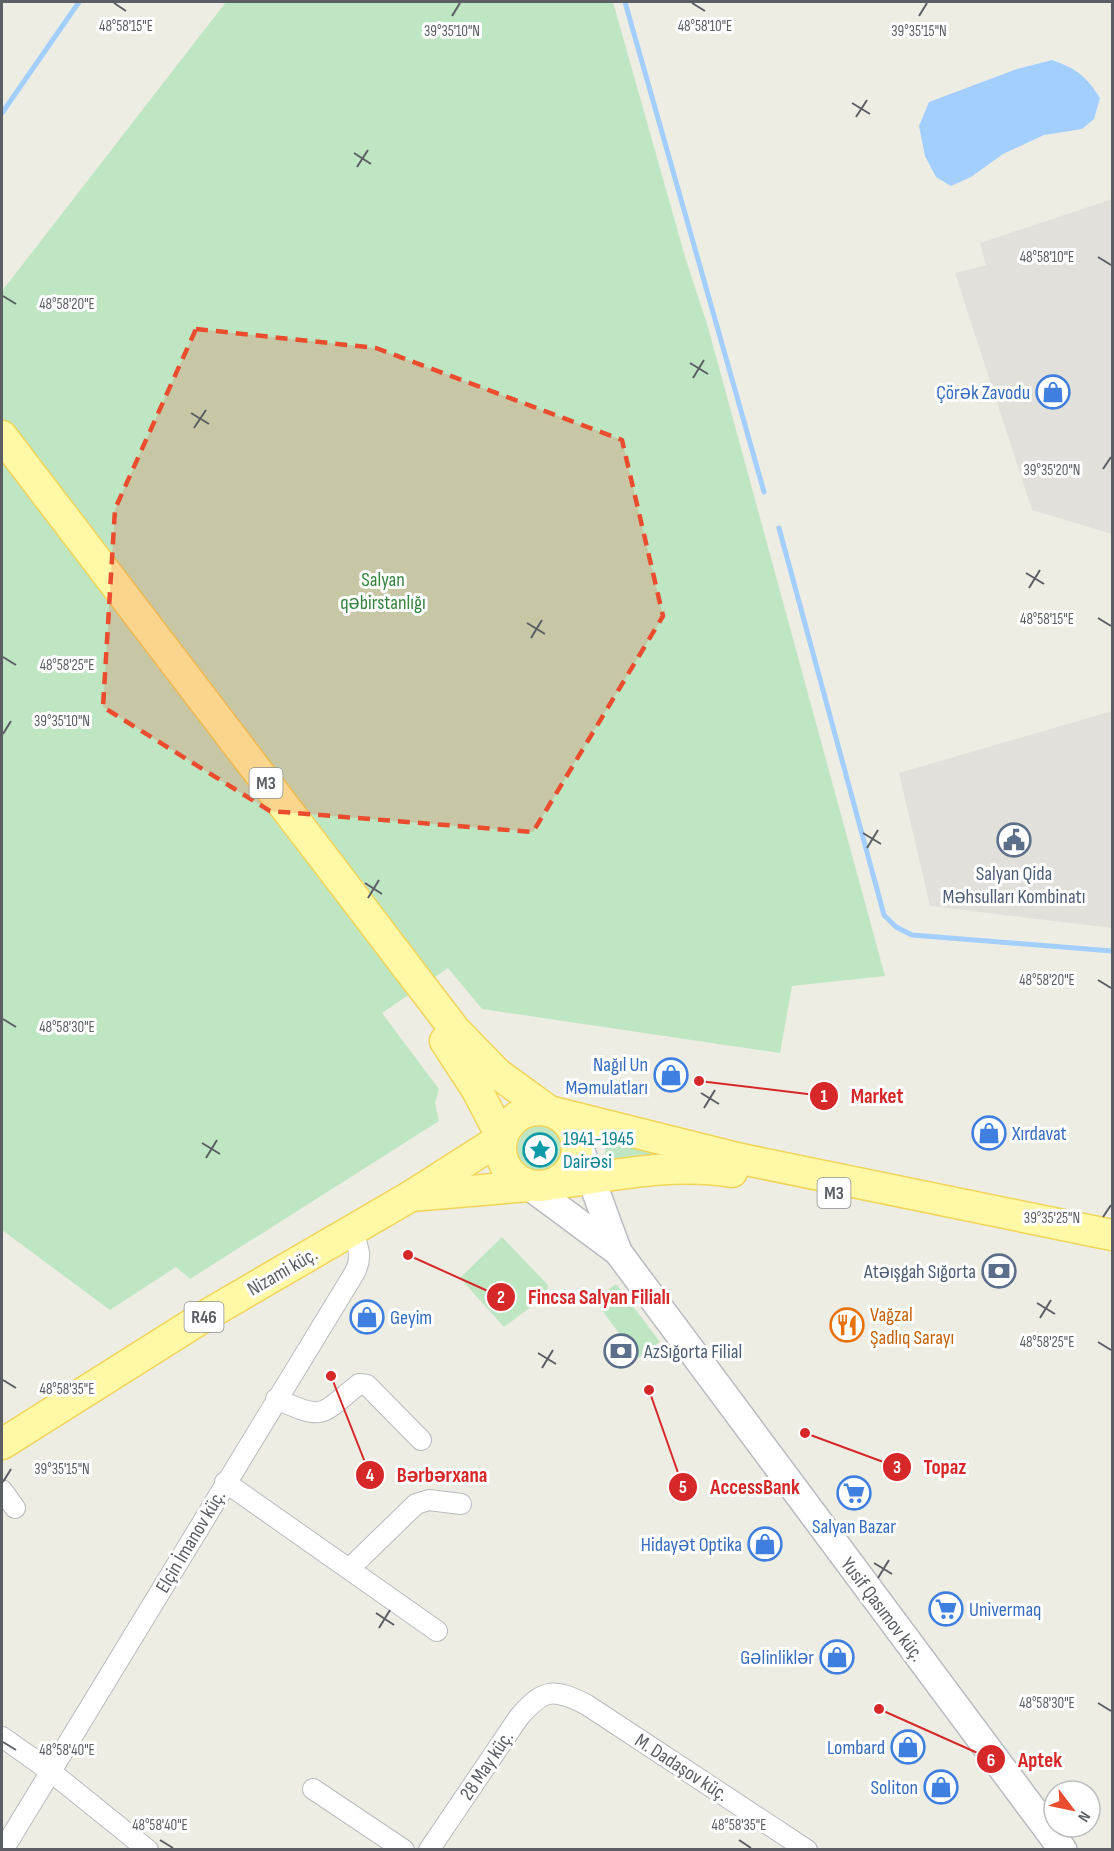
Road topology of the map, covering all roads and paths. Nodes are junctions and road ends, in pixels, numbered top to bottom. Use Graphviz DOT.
graph roads {
  1 [pos="2,436"];
  2 [pos="2,461"];
  3 [pos="549,1111"];
  4 [pos="575,1135"];
  5 [pos="502,1138"];
  6 [pos="592,1179"];
  7 [pos="541,1185"];
  8 [pos="411,1196"];
  9 [pos="352,1230"];
  10 [pos="1113,1235"];
  11 [pos="1113,1250"];
  12 [pos="618,1252"];
  13 [pos="276,1399"];
  14 [pos="421,1440"];
  15 [pos="2,1444"];
  16 [pos="225,1482"];
  17 [pos="2,1490"];
  18 [pos="461,1504"];
  19 [pos="15,1508"];
  20 [pos="349,1569"];
  21 [pos="437,1631"];
  22 [pos="554,1692"];
  23 [pos="2,1737"];
  24 [pos="50,1771"];
  25 [pos="313,1789"];
  26 [pos="805,1849"];
  27 [pos="3,1850"];
  28 [pos="148,1850"];
  29 [pos="404,1850"];
  30 [pos="429,1850"];
  31 [pos="1063,1850"];
  1 -- 3 [label="main road, M3"];
  2 -- 5 [label="main road"];
  3 -- 4 [label="main road"];
  3 -- 5 [label="main road"];
  3 -- 10 [label="main road"];
  4 -- 6 [label="street"];
  4 -- 7 [label="main road"];
  5 -- 7 [label="main road"];
  5 -- 8 [label="main road, Nizami küç."];
  6 -- 7 [label="main road, M3"];
  6 -- 11 [label="main road, M3"];
  6 -- 12 [label="street"];
  7 -- 8 [label="main road"];
  7 -- 12 [label="street"];
  8 -- 9 [label="main road, Nizami küç. / R46"];
  9 -- 13 [label="street, Elçin İmanov küç."];
  9 -- 15 [label="main road, Nizami küç. / R46"];
  12 -- 31 [label="street, Yusif Qasımov küç."];
  13 -- 14 [label="street"];
  13 -- 16 [label="street, Elçin İmanov küç."];
  16 -- 20 [label="street"];
  16 -- 24 [label="street, Elçin İmanov küç."];
  17 -- 19 [label="street"];
  18 -- 20 [label="street"];
  20 -- 21 [label="street"];
  22 -- 26 [label="street, M. Dadaşov küç."];
  22 -- 30 [label="street, 28 May küç."];
  23 -- 24 [label="street"];
  24 -- 27 [label="street, Elçin İmanov küç."];
  24 -- 28 [label="street"];
  25 -- 29 [label="street"];
}
